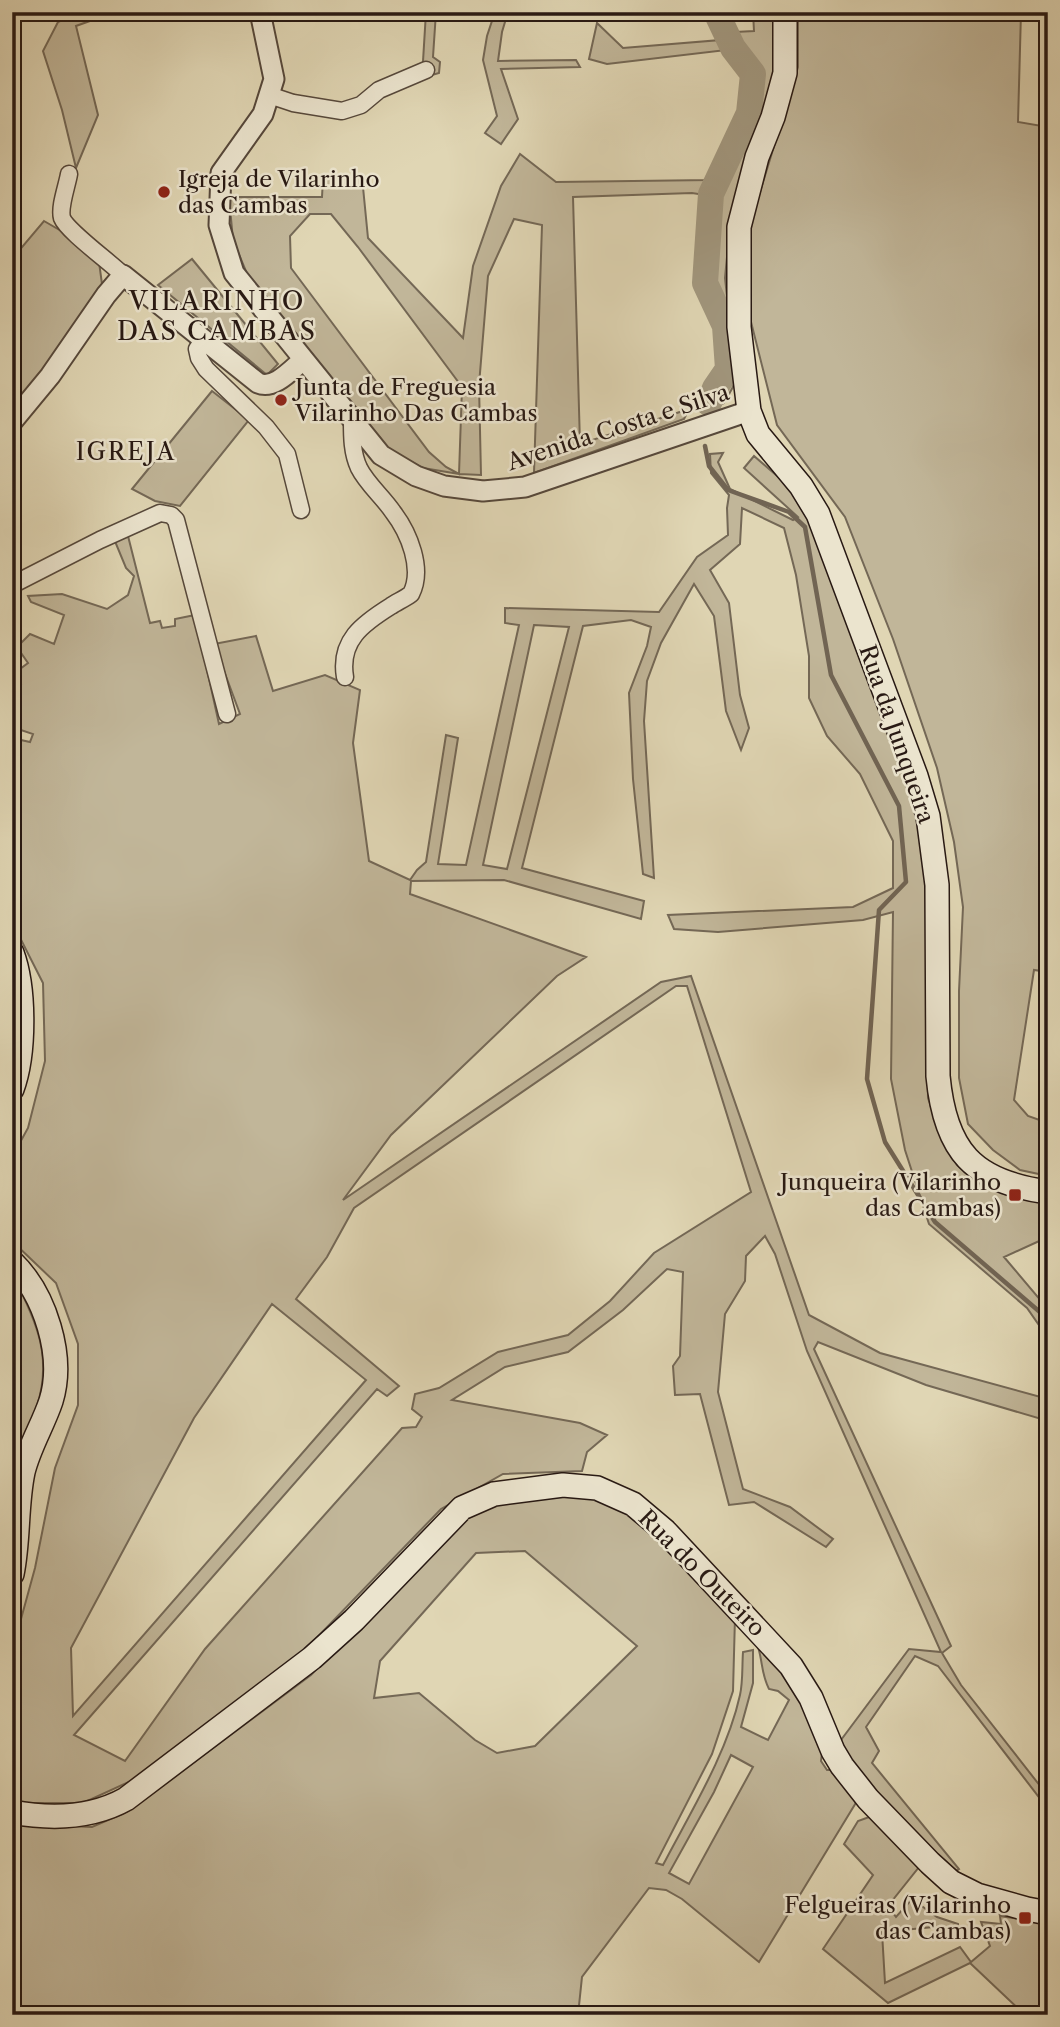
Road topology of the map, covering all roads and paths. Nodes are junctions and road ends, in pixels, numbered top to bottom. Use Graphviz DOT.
graph roads {
  1 [pos="260,12"];
  2 [pos="785,12"];
  3 [pos="426,70"];
  4 [pos="269,95"];
  5 [pos="69,174"];
  6 [pos="123,275"];
  7 [pos="204,339"];
  8 [pos="303,360"];
  9 [pos="749,411"];
  10 [pos="352,420"];
  11 [pos="12,422"];
  12 [pos="301,510"];
  13 [pos="12,585"];
  14 [pos="345,677"];
  15 [pos="227,714"];
  16 [pos="12,953"];
  17 [pos="12,1089"];
  18 [pos="1048,1192"];
  19 [pos="12,1262"];
  20 [pos="12,1574"];
  21 [pos="12,1812"];
  22 [pos="1048,1913"];
  1 -- 4 [label="street"];
  2 -- 9 [label="main road, Rua da Junqueira"];
  3 -- 4 [label="street"];
  4 -- 8 [label="street, Avenida Costa e Silva"];
  5 -- 6 [label="street"];
  6 -- 7 [label="street"];
  6 -- 11 [label="street"];
  7 -- 8 [label="street"];
  7 -- 12 [label="street"];
  8 -- 10 [label="street, Avenida Costa e Silva"];
  9 -- 10 [label="street, Avenida Costa e Silva"];
  9 -- 18 [label="main road, Rua da Junqueira"];
  10 -- 14 [label="street"];
  13 -- 15 [label="street"];
  16 -- 17 [label="main road"];
  19 -- 20 [label="main road"];
  21 -- 22 [label="main road, Rua do Outeiro"];
}
